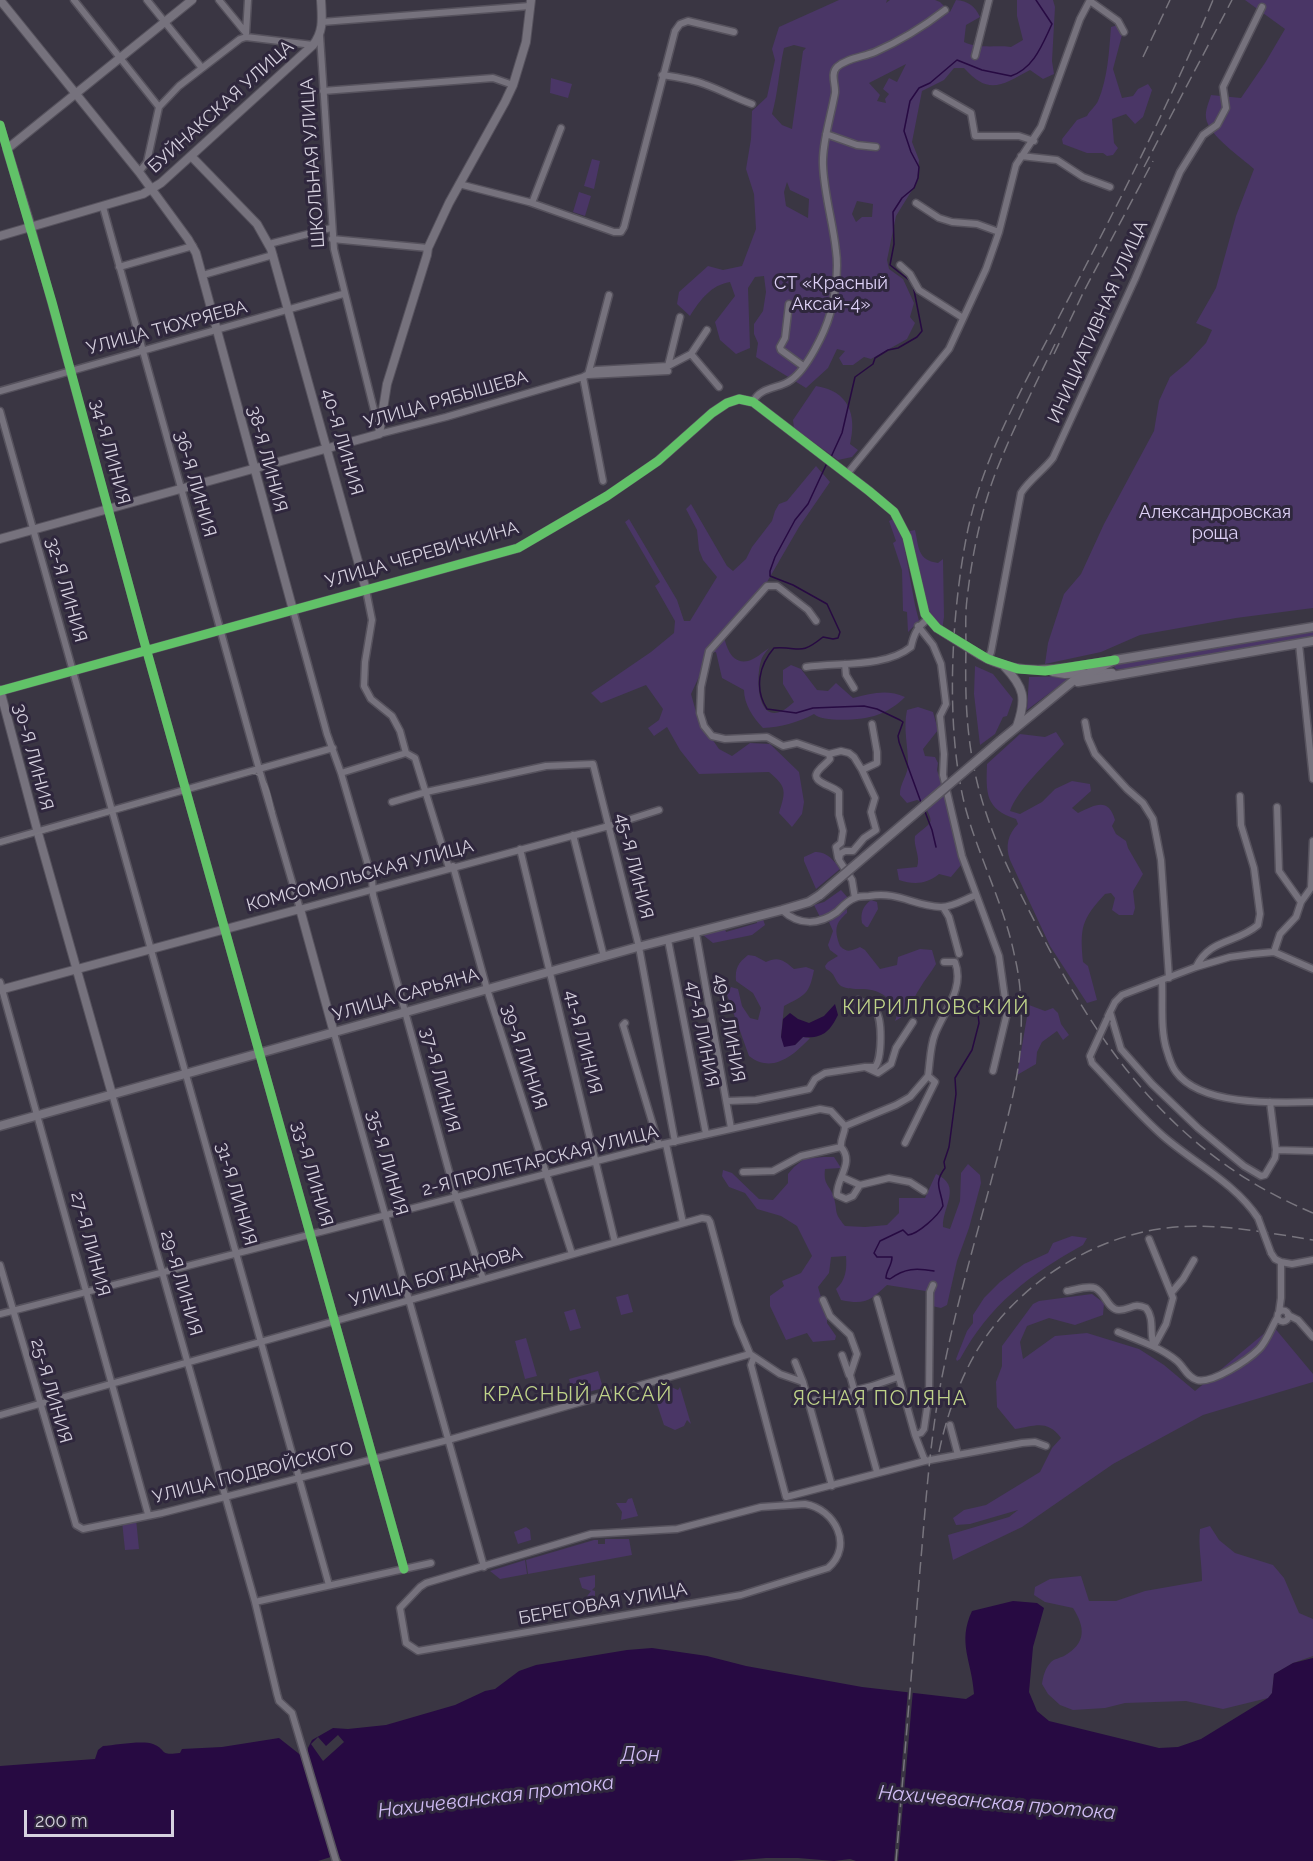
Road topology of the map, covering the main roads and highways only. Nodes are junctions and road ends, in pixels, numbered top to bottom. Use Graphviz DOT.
graph roads {
  1 [pos="1313,627"];
  2 [pos="1313,641"];
  3 [pos="1069,685"];
  4 [pos="0,1126"];
  1 -- 3 [label="main road, УЛИЦА САРЬЯНА"];
  2 -- 3 [label="main road"];
  3 -- 4 [label="main road, УЛИЦА САРЬЯНА, bridge"];
}
